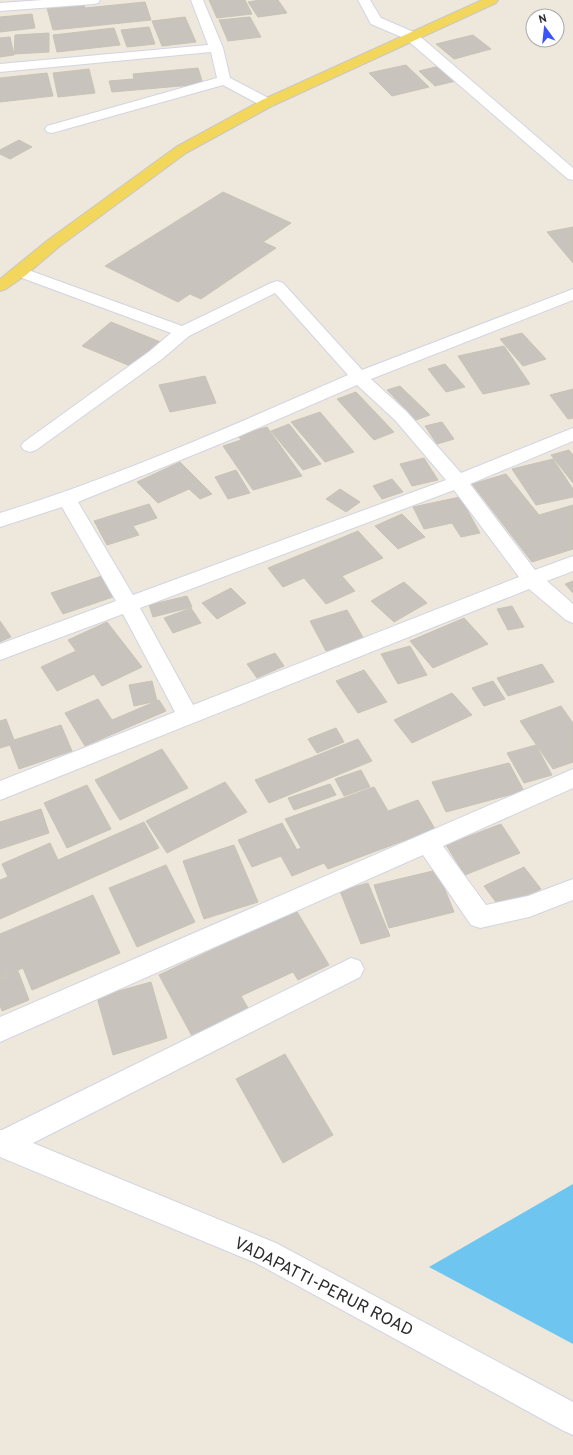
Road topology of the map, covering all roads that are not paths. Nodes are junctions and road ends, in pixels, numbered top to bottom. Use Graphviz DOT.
graph roads {
  1 [pos="94,0"];
  2 [pos="197,0"];
  3 [pos="364,0"];
  4 [pos="492,0"];
  5 [pos="0,7"];
  6 [pos="411,36"];
  7 [pos="216,48"];
  8 [pos="0,68"];
  9 [pos="224,80"];
  10 [pos="267,103"];
  11 [pos="52,129"];
  12 [pos="573,176"];
  13 [pos="20,272"];
  14 [pos="0,286"];
  15 [pos="573,294"];
  16 [pos="183,332"];
  17 [pos="359,377"];
  18 [pos="573,434"];
  19 [pos="30,446"];
  20 [pos="458,482"];
  21 [pos="67,499"];
  22 [pos="0,520"];
  23 [pos="573,563"];
  24 [pos="532,580"];
  25 [pos="128,604"];
  26 [pos="573,615"];
  27 [pos="0,652"];
  28 [pos="188,715"];
  29 [pos="573,778"];
  30 [pos="0,791"];
  31 [pos="427,842"];
  32 [pos="573,889"];
  33 [pos="351,970"];
  34 [pos="0,1030"];
  35 [pos="1,1143"];
  36 [pos="573,1418"];
  1 -- 5 [label="street"];
  2 -- 7 [label="street"];
  3 -- 6 [label="street"];
  4 -- 6 [label="main road"];
  6 -- 10 [label="main road"];
  6 -- 12 [label="street"];
  7 -- 8 [label="street"];
  7 -- 9 [label="street"];
  9 -- 10 [label="street"];
  9 -- 11 [label="street"];
  10 -- 13 [label="main road"];
  13 -- 14 [label="main road"];
  13 -- 16 [label="street"];
  15 -- 17 [label="street"];
  16 -- 17 [label="street"];
  16 -- 19 [label="street"];
  17 -- 20 [label="street"];
  17 -- 21 [label="street"];
  18 -- 20 [label="street"];
  20 -- 24 [label="street"];
  20 -- 25 [label="street"];
  21 -- 22 [label="street"];
  21 -- 25 [label="street"];
  23 -- 24 [label="street"];
  24 -- 26 [label="street"];
  24 -- 28 [label="street"];
  25 -- 27 [label="street"];
  25 -- 28 [label="street"];
  28 -- 30 [label="street"];
  29 -- 31 [label="street"];
  31 -- 32 [label="street"];
  31 -- 34 [label="street"];
  33 -- 35 [label="street"];
  35 -- 36 [label="street, VADAPATTI-PERUR ROAD"];
}
